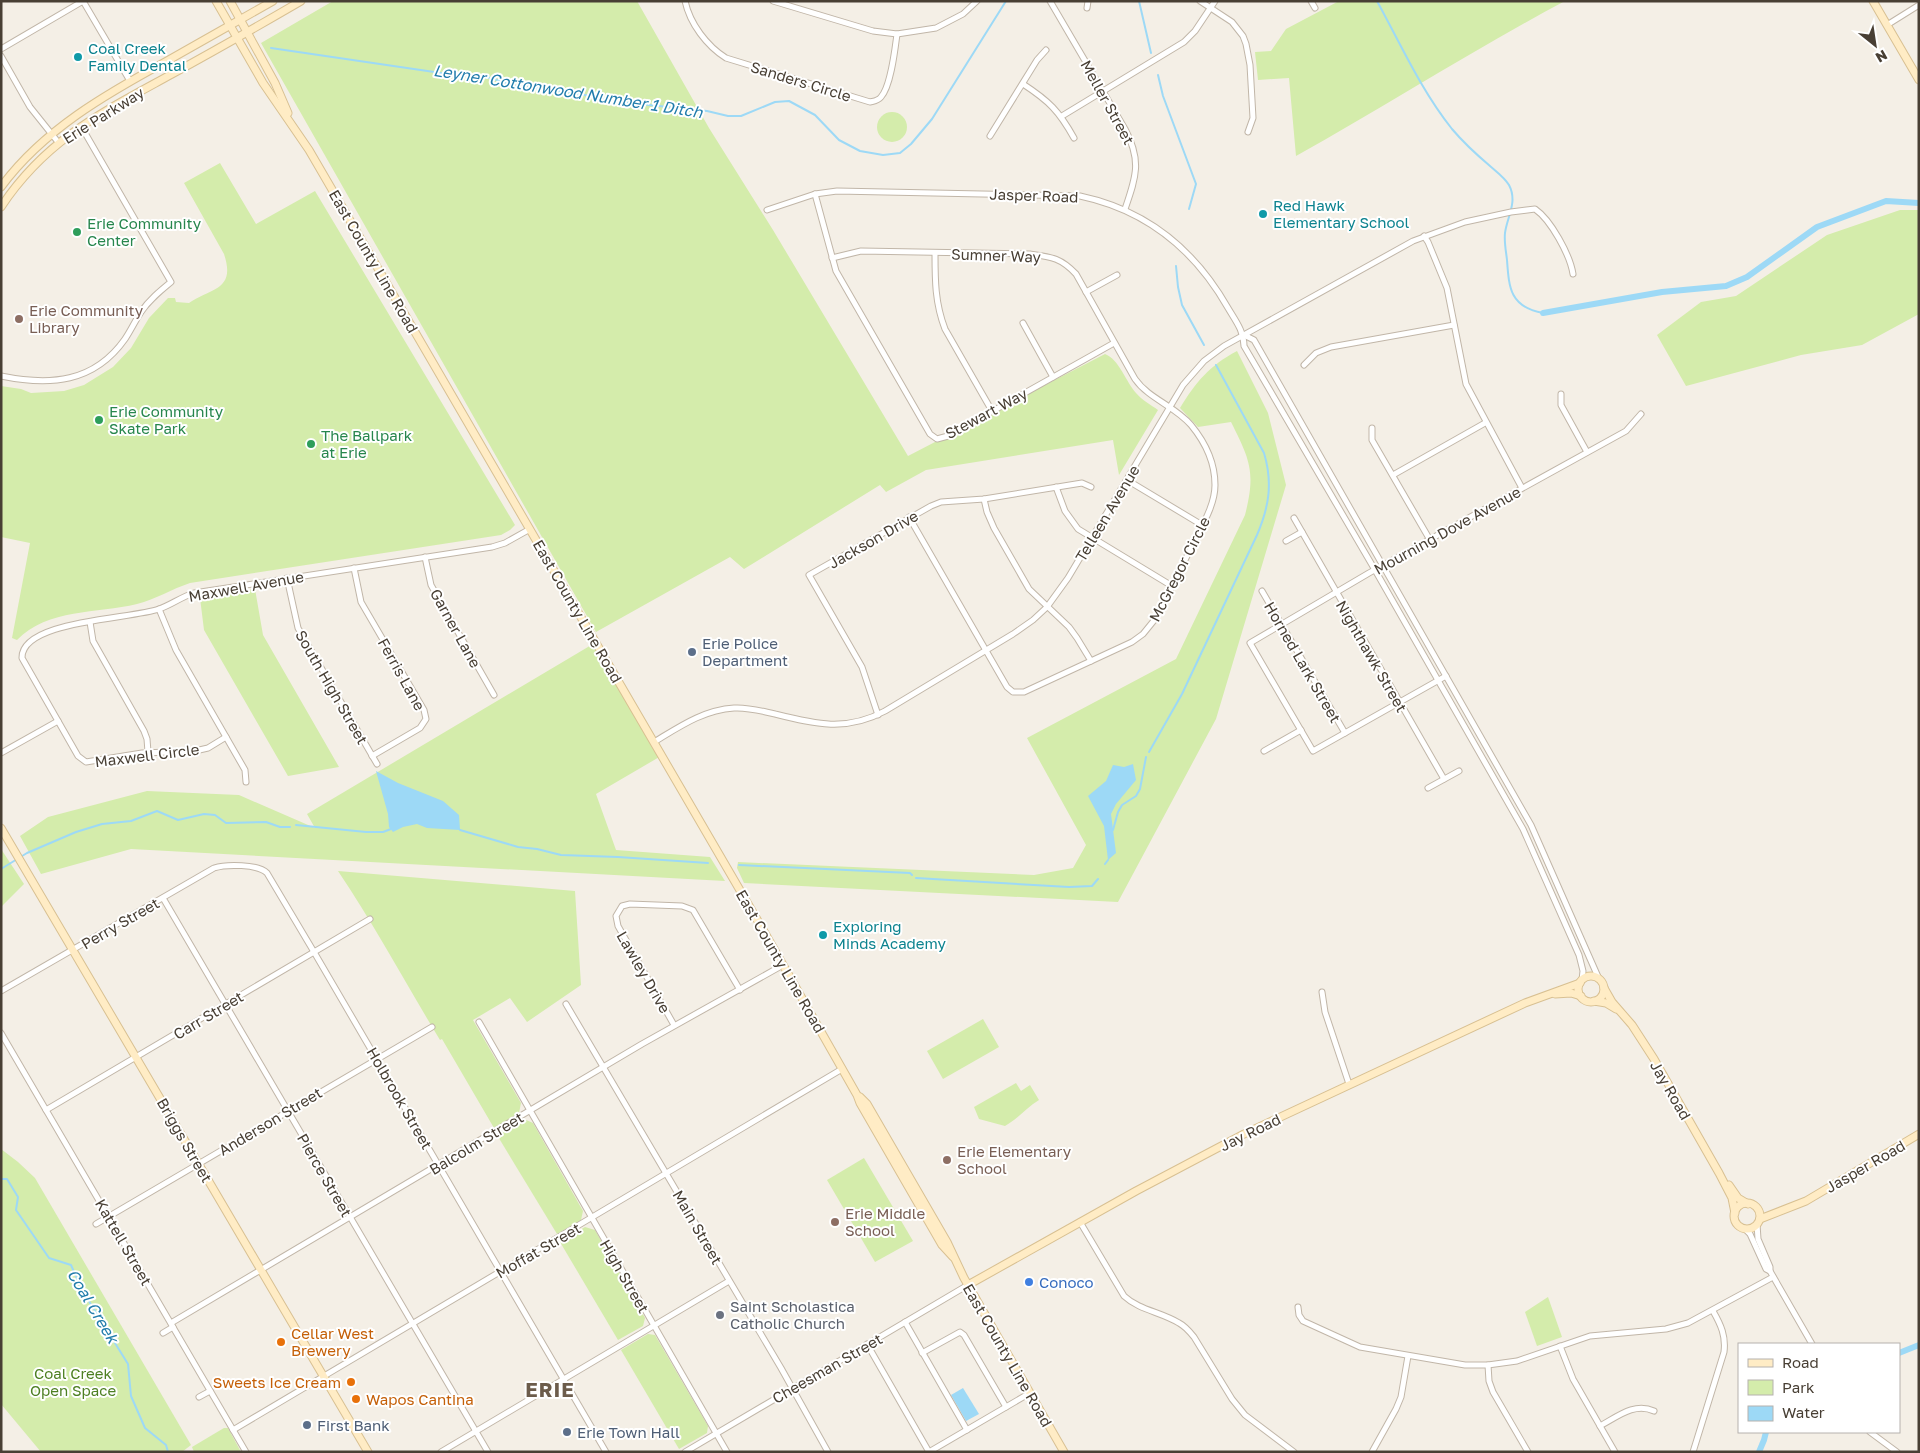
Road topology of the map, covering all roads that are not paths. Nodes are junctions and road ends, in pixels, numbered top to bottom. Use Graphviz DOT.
graph roads {
  1 [pos="216,1"];
  2 [pos="230,1"];
  3 [pos="273,1"];
  4 [pos="301,1"];
  5 [pos="685,1"];
  6 [pos="773,1"];
  7 [pos="1050,1"];
  8 [pos="1088,1"];
  9 [pos="1200,1"];
  10 [pos="1215,1"];
  11 [pos="1311,1"];
  12 [pos="1873,1"];
  13 [pos="976,3"];
  14 [pos="1919,6"];
  15 [pos="1087,8"];
  16 [pos="1211,8"];
  17 [pos="1315,8"];
  18 [pos="240,20"];
  19 [pos="1887,25"];
  20 [pos="230,26"];
  21 [pos="247,32"];
  22 [pos="897,34"];
  23 [pos="237,38"];
  24 [pos="1,49"];
  25 [pos="1046,50"];
  26 [pos="1,56"];
  27 [pos="1919,80"];
  28 [pos="130,81"];
  29 [pos="1023,84"];
  30 [pos="1102,91"];
  31 [pos="1062,116"];
  32 [pos="82,126"];
  33 [pos="295,129"];
  34 [pos="1248,132"];
  35 [pos="51,134"];
  36 [pos="990,136"];
  37 [pos="1074,138"];
  38 [pos="58,142"];
  39 [pos="1,187"];
  40 [pos="815,194"];
  41 [pos="1,207"];
  42 [pos="1125,209"];
  43 [pos="768,210"];
  44 [pos="1424,236"];
  45 [pos="935,253"];
  46 [pos="832,258"];
  47 [pos="1573,274"];
  48 [pos="1117,275"];
  49 [pos="1086,292"];
  50 [pos="1023,323"];
  51 [pos="1454,325"];
  52 [pos="1244,335"];
  53 [pos="1114,343"];
  54 [pos="1304,364"];
  55 [pos="1,376"];
  56 [pos="1053,377"];
  57 [pos="1561,394"];
  58 [pos="1170,407"];
  59 [pos="992,411"];
  60 [pos="1641,414"];
  61 [pos="1485,423"];
  62 [pos="1372,428"];
  63 [pos="1587,452"];
  64 [pos="1392,475"];
  65 [pos="1127,480"];
  66 [pos="1056,487"];
  67 [pos="1090,487"];
  68 [pos="1522,488"];
  69 [pos="984,498"];
  70 [pos="909,518"];
  71 [pos="1294,518"];
  72 [pos="1202,525"];
  73 [pos="530,529"];
  74 [pos="1302,532"];
  75 [pos="1091,538"];
  76 [pos="1430,540"];
  77 [pos="1286,541"];
  78 [pos="425,557"];
  79 [pos="1382,566"];
  80 [pos="354,568"];
  81 [pos="1375,570"];
  82 [pos="287,578"];
  83 [pos="1172,586"];
  84 [pos="1262,590"];
  85 [pos="1336,592"];
  86 [pos="1047,606"];
  87 [pos="159,609"];
  88 [pos="90,622"];
  89 [pos="1281,624"];
  90 [pos="986,650"];
  91 [pos="1091,661"];
  92 [pos="1446,676"];
  93 [pos="1438,680"];
  94 [pos="494,695"];
  95 [pos="1398,702"];
  96 [pos="878,715"];
  97 [pos="58,721"];
  98 [pos="1300,730"];
  99 [pos="1344,733"];
  100 [pos="226,737"];
  101 [pos="654,742"];
  102 [pos="1264,751"];
  103 [pos="148,752"];
  104 [pos="1,753"];
  105 [pos="372,756"];
  106 [pos="376,764"];
  107 [pos="1498,768"];
  108 [pos="1459,771"];
  109 [pos="1490,773"];
  110 [pos="1444,779"];
  111 [pos="246,782"];
  112 [pos="1428,788"];
  113 [pos="1,828"];
  114 [pos="241,866"];
  115 [pos="162,898"];
  116 [pos="370,919"];
  117 [pos="73,950"];
  118 [pos="314,952"];
  119 [pos="783,965"];
  120 [pos="1599,978"];
  121 [pos="1581,981"];
  122 [pos="1604,988"];
  123 [pos="740,990"];
  124 [pos="1,991"];
  125 [pos="1322,992"];
  126 [pos="1581,996"];
  127 [pos="1541,997"];
  128 [pos="1594,1001"];
  129 [pos="225,1004"];
  130 [pos="566,1004"];
  131 [pos="1618,1010"];
  132 [pos="479,1022"];
  133 [pos="674,1025"];
  134 [pos="432,1027"];
  135 [pos="1,1033"];
  136 [pos="137,1058"];
  137 [pos="376,1059"];
  138 [pos="603,1067"];
  139 [pos="842,1069"];
  140 [pos="1349,1084"];
  141 [pos="46,1110"];
  142 [pos="288,1111"];
  143 [pos="530,1111"];
  144 [pos="1919,1134"];
  145 [pos="199,1164"];
  146 [pos="439,1165"];
  147 [pos="1719,1173"];
  148 [pos="666,1174"];
  149 [pos="1810,1197"];
  150 [pos="1752,1205"];
  151 [pos="1735,1213"];
  152 [pos="109,1216"];
  153 [pos="350,1218"];
  154 [pos="592,1218"];
  155 [pos="1758,1221"];
  156 [pos="1080,1222"];
  157 [pos="96,1224"];
  158 [pos="1745,1229"];
  159 [pos="261,1271"];
  160 [pos="501,1271"];
  161 [pos="1771,1274"];
  162 [pos="729,1281"];
  163 [pos="968,1285"];
  164 [pos="1298,1307"];
  165 [pos="1714,1311"];
  166 [pos="905,1322"];
  167 [pos="412,1324"];
  168 [pos="172,1325"];
  169 [pos="654,1325"];
  170 [pos="163,1333"];
  171 [pos="1811,1343"];
  172 [pos="867,1344"];
  173 [pos="1560,1346"];
  174 [pos="922,1353"];
  175 [pos="1408,1356"];
  176 [pos="1488,1364"];
  177 [pos="324,1376"];
  178 [pos="564,1379"];
  179 [pos="793,1388"];
  180 [pos="210,1391"];
  181 [pos="1030,1393"];
  182 [pos="199,1397"];
  183 [pos="1006,1407"];
  184 [pos="1654,1410"];
  185 [pos="1600,1426"];
  186 [pos="234,1430"];
  187 [pos="967,1430"];
  188 [pos="476,1432"];
  189 [pos="716,1433"];
  190 [pos="1871,1433"];
  191 [pos="246,1452"];
  192 [pos="368,1452"];
  193 [pos="441,1452"];
  194 [pos="488,1452"];
  195 [pos="606,1452"];
  196 [pos="685,1452"];
  197 [pos="727,1452"];
  198 [pos="828,1452"];
  199 [pos="929,1452"];
  200 [pos="1064,1452"];
  201 [pos="1294,1452"];
  202 [pos="1372,1452"];
  203 [pos="1528,1452"];
  204 [pos="1614,1452"];
  205 [pos="1692,1452"];
  206 [pos="1897,1452"];
  1 -- 20 [label="main road, East County Line Road"];
  2 -- 18 [label="main road, East County Line Road"];
  3 -- 18 [label="main road, Erie Parkway"];
  4 -- 21 [label="main road, Erie Parkway"];
  5 -- 22 [label="street, Sanders Circle"];
  6 -- 22 [label="street"];
  7 -- 30 [label="street, Meller Street"];
  8 -- 15 [label="street"];
  9 -- 16 [label="street"];
  10 -- 16 [label="street"];
  11 -- 17 [label="street"];
  12 -- 19 [label="main road"];
  13 -- 22 [label="street"];
  14 -- 19 [label="street"];
  16 -- 30 [label="street"];
  16 -- 34 [label="street"];
  18 -- 20 [label="main road, Erie Parkway"];
  18 -- 21 [label="main road, East County Line Road"];
  19 -- 27 [label="main road"];
  20 -- 23 [label="main road, East County Line Road"];
  20 -- 28 [label="main road, Erie Parkway"];
  21 -- 23 [label="main road, Erie Parkway"];
  21 -- 33 [label="main road, East County Line Road"];
  23 -- 32 [label="main road, Erie Parkway"];
  23 -- 33 [label="main road, East County Line Road"];
  24 -- 28 [label="street"];
  25 -- 29 [label="street"];
  26 -- 35 [label="street"];
  28 -- 35 [label="main road, Erie Parkway"];
  29 -- 31 [label="street"];
  29 -- 36 [label="street"];
  30 -- 31 [label="street"];
  30 -- 42 [label="street, Meller Street"];
  31 -- 37 [label="street"];
  32 -- 38 [label="main road, Erie Parkway"];
  32 -- 55 [label="street"];
  33 -- 73 [label="main road, East County Line Road"];
  35 -- 38 [label="street"];
  35 -- 39 [label="main road, Erie Parkway"];
  38 -- 41 [label="main road, Erie Parkway"];
  40 -- 42 [label="street, Jasper Road"];
  40 -- 43 [label="street, Jasper Road"];
  40 -- 46 [label="street"];
  42 -- 52 [label="street, Jasper Road"];
  44 -- 47 [label="street, Telleen Avenue"];
  44 -- 51 [label="street"];
  44 -- 52 [label="street, Telleen Avenue"];
  45 -- 46 [label="street, Sumner Way"];
  45 -- 49 [label="street, Sumner Way"];
  45 -- 59 [label="street"];
  46 -- 59 [label="street, Stewart Way"];
  48 -- 49 [label="street"];
  49 -- 53 [label="street, Sumner Way"];
  50 -- 56 [label="street"];
  51 -- 54 [label="street"];
  51 -- 61 [label="street"];
  52 -- 58 [label="street, Telleen Avenue"];
  52 -- 79 [label="street"];
  52 -- 81 [label="street"];
  53 -- 56 [label="street, Stewart Way"];
  53 -- 58 [label="street, McGregor Circle"];
  56 -- 59 [label="street, Stewart Way"];
  57 -- 63 [label="street"];
  58 -- 65 [label="street, Telleen Avenue"];
  58 -- 72 [label="street, McGregor Circle"];
  60 -- 63 [label="street, Mourning Dove Avenue"];
  61 -- 64 [label="street"];
  61 -- 68 [label="street"];
  62 -- 64 [label="street"];
  63 -- 68 [label="street, Mourning Dove Avenue"];
  64 -- 76 [label="street"];
  65 -- 72 [label="street"];
  65 -- 75 [label="street, Telleen Avenue"];
  66 -- 67 [label="street, Jackson Drive"];
  66 -- 69 [label="street, Jackson Drive"];
  66 -- 75 [label="street"];
  68 -- 76 [label="street, Mourning Dove Avenue"];
  69 -- 70 [label="street, Jackson Drive"];
  69 -- 86 [label="street"];
  70 -- 90 [label="street, McGregor Circle"];
  70 -- 96 [label="street, Jackson Drive"];
  71 -- 74 [label="street, Nighthawk Street"];
  72 -- 83 [label="street, McGregor Circle"];
  73 -- 78 [label="street, Maxwell Avenue"];
  73 -- 101 [label="main road, East County Line Road"];
  74 -- 77 [label="street"];
  74 -- 85 [label="street, Nighthawk Street"];
  75 -- 83 [label="street"];
  75 -- 86 [label="street, Telleen Avenue"];
  76 -- 79 [label="street, Mourning Dove Avenue"];
  78 -- 80 [label="street, Maxwell Avenue"];
  78 -- 94 [label="street, Garner Lane"];
  79 -- 81 [label="street, Mourning Dove Avenue"];
  79 -- 92 [label="street"];
  80 -- 82 [label="street, Maxwell Avenue"];
  80 -- 105 [label="street, Ferris Lane"];
  81 -- 85 [label="street, Mourning Dove Avenue"];
  81 -- 93 [label="street"];
  82 -- 87 [label="street, Maxwell Avenue"];
  82 -- 105 [label="street, South High Street"];
  83 -- 91 [label="street, McGregor Circle"];
  84 -- 89 [label="street, Horned Lark Street"];
  85 -- 89 [label="street, Mourning Dove Avenue"];
  85 -- 95 [label="street, Nighthawk Street"];
  86 -- 90 [label="street, Telleen Avenue"];
  86 -- 91 [label="street"];
  87 -- 88 [label="street, Maxwell Avenue"];
  87 -- 100 [label="street"];
  88 -- 97 [label="street, Maxwell Avenue"];
  88 -- 103 [label="street"];
  89 -- 98 [label="street, Mourning Dove Avenue"];
  89 -- 99 [label="street, Horned Lark Street"];
  90 -- 91 [label="street, McGregor Circle"];
  90 -- 96 [label="street, Telleen Avenue"];
  92 -- 93 [label="street"];
  92 -- 107 [label="street"];
  93 -- 95 [label="street"];
  93 -- 109 [label="street"];
  95 -- 99 [label="street"];
  95 -- 110 [label="street, Nighthawk Street"];
  96 -- 101 [label="street, Telleen Avenue"];
  97 -- 103 [label="street, Maxwell Circle"];
  97 -- 104 [label="street"];
  98 -- 99 [label="street"];
  98 -- 102 [label="street"];
  100 -- 103 [label="street, Maxwell Circle"];
  100 -- 111 [label="street"];
  101 -- 119 [label="main road, East County Line Road"];
  105 -- 106 [label="street, South High Street"];
  107 -- 109 [label="street"];
  107 -- 120 [label="street"];
  108 -- 110 [label="street"];
  109 -- 121 [label="street"];
  110 -- 112 [label="street"];
  113 -- 117 [label="main road, Briggs Street"];
  114 -- 115 [label="street, Perry Street"];
  114 -- 118 [label="street, Holbrook Street"];
  115 -- 117 [label="street, Perry Street"];
  115 -- 129 [label="street, Pierce Street"];
  116 -- 118 [label="street, Carr Street"];
  117 -- 124 [label="street, Perry Street"];
  117 -- 136 [label="main road, Briggs Street"];
  118 -- 129 [label="street, Carr Street"];
  118 -- 137 [label="street, Holbrook Street"];
  119 -- 123 [label="street, Balcolm Street"];
  119 -- 139 [label="main road, East County Line Road"];
  120 -- 121 [label="main road"];
  120 -- 122 [label="main road"];
  121 -- 126 [label="main road"];
  121 -- 127 [label="main road, Jay Road"];
  122 -- 128 [label="main road"];
  122 -- 131 [label="main road, Jay Road"];
  123 -- 133 [label="street, Balcolm Street"];
  123 -- 133 [label="street, Lawley Drive"];
  125 -- 140 [label="street"];
  126 -- 127 [label="main road, Jay Road"];
  126 -- 128 [label="main road"];
  127 -- 140 [label="main road, Jay Road"];
  128 -- 131 [label="main road, Jay Road"];
  129 -- 136 [label="street, Carr Street"];
  129 -- 142 [label="street, Pierce Street"];
  130 -- 138 [label="street, Main Street"];
  131 -- 147 [label="main road, Jay Road"];
  132 -- 143 [label="street, High Street"];
  133 -- 138 [label="street, Balcolm Street"];
  134 -- 137 [label="street, Anderson Street"];
  135 -- 141 [label="street, Kattell Street"];
  136 -- 141 [label="street, Carr Street"];
  136 -- 145 [label="main road, Briggs Street"];
  137 -- 142 [label="street, Anderson Street"];
  137 -- 146 [label="street, Holbrook Street"];
  138 -- 143 [label="street, Balcolm Street"];
  138 -- 148 [label="street, Main Street"];
  139 -- 148 [label="street, Moffat Street"];
  139 -- 163 [label="main road, East County Line Road"];
  140 -- 156 [label="main road, Jay Road"];
  141 -- 152 [label="street, Kattell Street"];
  142 -- 145 [label="street, Anderson Street"];
  142 -- 153 [label="street, Pierce Street"];
  143 -- 146 [label="street, Balcolm Street"];
  143 -- 154 [label="street, High Street"];
  144 -- 149 [label="main road, Jasper Road"];
  145 -- 152 [label="street, Anderson Street"];
  145 -- 159 [label="main road, Briggs Street"];
  146 -- 153 [label="street, Balcolm Street"];
  146 -- 160 [label="street, Holbrook Street"];
  147 -- 150 [label="main road, Jay Road"];
  147 -- 151 [label="main road, Jay Road"];
  148 -- 154 [label="street, Moffat Street"];
  148 -- 162 [label="street, Main Street"];
  149 -- 150 [label="main road, Jasper Road"];
  149 -- 155 [label="main road, Jasper Road"];
  150 -- 151 [label="main road"];
  150 -- 155 [label="main road"];
  151 -- 158 [label="main road"];
  152 -- 157 [label="street, Anderson Street"];
  152 -- 168 [label="street, Kattell Street"];
  153 -- 159 [label="street, Balcolm Street"];
  153 -- 167 [label="street, Pierce Street"];
  154 -- 160 [label="street, Moffat Street"];
  154 -- 169 [label="street, High Street"];
  155 -- 158 [label="main road"];
  155 -- 161 [label="street"];
  156 -- 163 [label="main road, Jay Road"];
  156 -- 201 [label="street"];
  158 -- 161 [label="street"];
  159 -- 168 [label="street, Balcolm Street"];
  159 -- 177 [label="main road, Briggs Street"];
  160 -- 167 [label="street, Moffat Street"];
  160 -- 178 [label="street, Holbrook Street"];
  161 -- 165 [label="street"];
  161 -- 171 [label="street"];
  162 -- 169 [label="street"];
  162 -- 179 [label="street, Main Street"];
  163 -- 166 [label="street, Cheesman Street"];
  163 -- 181 [label="main road, East County Line Road"];
  164 -- 175 [label="street"];
  165 -- 173 [label="street"];
  165 -- 205 [label="street"];
  166 -- 172 [label="street, Cheesman Street"];
  166 -- 174 [label="street"];
  167 -- 177 [label="street, Moffat Street"];
  167 -- 188 [label="street, Pierce Street"];
  168 -- 170 [label="street, Balcolm Street"];
  168 -- 180 [label="street, Kattell Street"];
  169 -- 178 [label="street"];
  169 -- 189 [label="street, High Street"];
  172 -- 179 [label="street, Cheesman Street"];
  172 -- 199 [label="street"];
  173 -- 176 [label="street"];
  173 -- 185 [label="street"];
  174 -- 183 [label="street"];
  174 -- 187 [label="street"];
  175 -- 176 [label="street"];
  175 -- 202 [label="street"];
  176 -- 203 [label="street"];
  177 -- 186 [label="street, Moffat Street"];
  177 -- 192 [label="main road, Briggs Street"];
  178 -- 188 [label="street"];
  178 -- 195 [label="street, Holbrook Street"];
  179 -- 189 [label="street, Cheesman Street"];
  179 -- 198 [label="street, Main Street"];
  180 -- 182 [label="street"];
  180 -- 186 [label="street, Kattell Street"];
  181 -- 183 [label="street"];
  181 -- 200 [label="main road, East County Line Road"];
  183 -- 187 [label="street"];
  184 -- 185 [label="street"];
  185 -- 204 [label="street"];
  186 -- 191 [label="street, Kattell Street"];
  187 -- 199 [label="street"];
  188 -- 193 [label="street"];
  188 -- 194 [label="street, Pierce Street"];
  189 -- 196 [label="street, Cheesman Street"];
  189 -- 197 [label="street, High Street"];
  190 -- 206 [label="street"];
}
